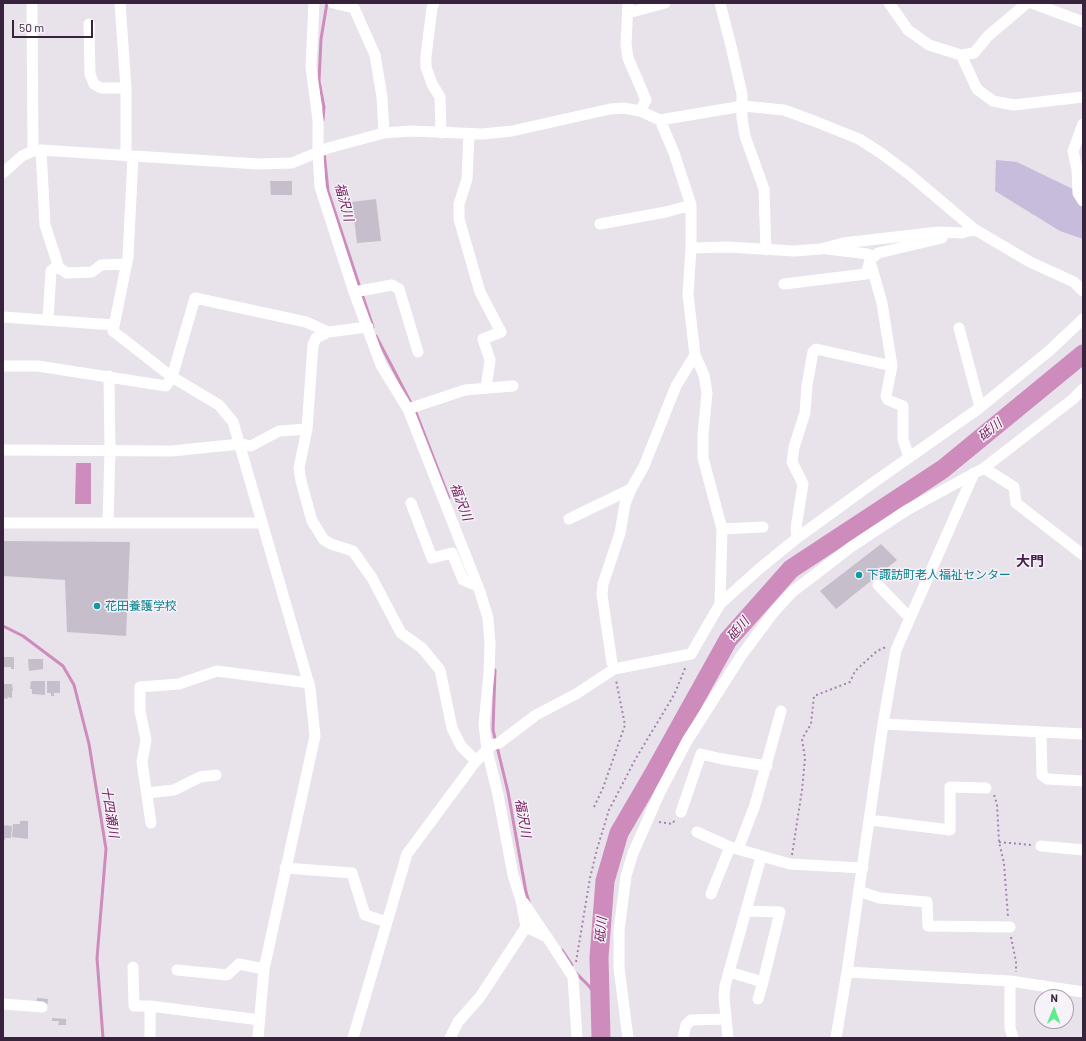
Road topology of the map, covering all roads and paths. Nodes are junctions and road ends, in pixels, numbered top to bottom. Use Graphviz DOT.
graph roads {
  1 [pos="32,3"];
  2 [pos="120,3"];
  3 [pos="314,3"];
  4 [pos="333,3"];
  5 [pos="434,3"];
  6 [pos="665,3"];
  7 [pos="720,3"];
  8 [pos="889,3"];
  9 [pos="1027,3"];
  10 [pos="1032,3"];
  11 [pos="628,8"];
  12 [pos="1083,22"];
  13 [pos="89,24"];
  14 [pos="961,55"];
  15 [pos="126,88"];
  16 [pos="1083,97"];
  17 [pos="743,106"];
  18 [pos="640,111"];
  19 [pos="660,120"];
  20 [pos="1083,124"];
  21 [pos="384,133"];
  22 [pos="441,133"];
  23 [pos="469,134"];
  24 [pos="37,151"];
  25 [pos="318,153"];
  26 [pos="129,156"];
  27 [pos="1080,170"];
  28 [pos="3,172"];
  29 [pos="1083,201"];
  30 [pos="691,205"];
  31 [pos="600,224"];
  32 [pos="974,229"];
  33 [pos="962,233"];
  34 [pos="691,248"];
  35 [pos="821,249"];
  36 [pos="766,250"];
  37 [pos="870,260"];
  38 [pos="126,264"];
  39 [pos="58,266"];
  40 [pos="784,284"];
  41 [pos="1083,291"];
  42 [pos="354,292"];
  43 [pos="3,317"];
  44 [pos="1083,319"];
  45 [pos="48,320"];
  46 [pos="114,325"];
  47 [pos="368,327"];
  48 [pos="959,328"];
  49 [pos="328,332"];
  50 [pos="418,352"];
  51 [pos="695,355"];
  52 [pos="3,366"];
  53 [pos="892,366"];
  54 [pos="110,376"];
  55 [pos="172,377"];
  56 [pos="513,386"];
  57 [pos="486,388"];
  58 [pos="1083,389"];
  59 [pos="980,407"];
  60 [pos="408,409"];
  61 [pos="307,428"];
  62 [pos="240,444"];
  63 [pos="3,450"];
  64 [pos="110,451"];
  65 [pos="909,458"];
  66 [pos="984,468"];
  67 [pos="974,473"];
  68 [pos="631,489"];
  69 [pos="411,503"];
  70 [pos="569,519"];
  71 [pos="3,523"];
  72 [pos="108,523"];
  73 [pos="262,523"];
  74 [pos="763,527"];
  75 [pos="722,529"];
  76 [pos="797,538"];
  77 [pos="1083,555"];
  78 [pos="476,585"];
  79 [pos="878,585"];
  80 [pos="720,604"];
  81 [pos="910,618"];
  82 [pos="900,641"];
  83 [pos="691,654"];
  84 [pos="613,666"];
  85 [pos="309,683"];
  86 [pos="781,711"];
  87 [pos="883,724"];
  88 [pos="1041,732"];
  89 [pos="1083,734"];
  90 [pos="493,746"];
  91 [pos="476,761"];
  92 [pos="767,766"];
  93 [pos="216,775"];
  94 [pos="1083,781"];
  95 [pos="986,788"];
  96 [pos="147,793"];
  97 [pos="594,807"];
  98 [pos="681,812"];
  99 [pos="648,820"];
  100 [pos="870,820"];
  101 [pos="151,823"];
  102 [pos="697,832"];
  103 [pos="998,842"];
  104 [pos="1041,846"];
  105 [pos="734,848"];
  106 [pos="1083,850"];
  107 [pos="761,857"];
  108 [pos="790,864"];
  109 [pos="285,868"];
  110 [pos="863,868"];
  111 [pos="860,891"];
  112 [pos="711,894"];
  113 [pos="522,900"];
  114 [pos="746,911"];
  115 [pos="387,922"];
  116 [pos="526,927"];
  117 [pos="1010,927"];
  118 [pos="547,937"];
  119 [pos="133,967"];
  120 [pos="264,969"];
  121 [pos="177,970"];
  122 [pos="729,972"];
  123 [pos="847,972"];
  124 [pos="573,977"];
  125 [pos="764,982"];
  126 [pos="1013,982"];
  127 [pos="1083,992"];
  128 [pos="758,999"];
  129 [pos="3,1004"];
  130 [pos="150,1006"];
  131 [pos="42,1007"];
  132 [pos="726,1019"];
  133 [pos="260,1020"];
  134 [pos="150,1038"];
  135 [pos="258,1038"];
  136 [pos="353,1038"];
  137 [pos="450,1038"];
  138 [pos="577,1038"];
  139 [pos="628,1038"];
  140 [pos="683,1038"];
  141 [pos="728,1038"];
  142 [pos="836,1038"];
  143 [pos="1013,1038"];
  1 -- 24 [label="street"];
  2 -- 15 [label="street"];
  3 -- 25 [label="street"];
  4 -- 21 [label="street"];
  5 -- 22 [label="street"];
  6 -- 11 [label="street"];
  7 -- 17 [label="street"];
  8 -- 14 [label="street"];
  9 -- 14 [label="street"];
  10 -- 12 [label="street"];
  11 -- 18 [label="street"];
  13 -- 15 [label="street"];
  14 -- 16 [label="street"];
  15 -- 26 [label="street"];
  17 -- 19 [label="street"];
  17 -- 32 [label="street"];
  17 -- 36 [label="street"];
  18 -- 19 [label="street"];
  18 -- 23 [label="street"];
  19 -- 30 [label="street"];
  20 -- 27 [label="street"];
  21 -- 22 [label="street"];
  21 -- 25 [label="street"];
  22 -- 23 [label="street"];
  23 -- 57 [label="street"];
  24 -- 26 [label="street"];
  24 -- 28 [label="street"];
  24 -- 39 [label="street"];
  25 -- 26 [label="street"];
  25 -- 42 [label="street"];
  26 -- 38 [label="street"];
  27 -- 29 [label="street"];
  30 -- 31 [label="street"];
  30 -- 34 [label="street"];
  32 -- 33 [label="street"];
  32 -- 41 [label="street"];
  33 -- 35 [label="street"];
  33 -- 37 [label="street"];
  34 -- 36 [label="street"];
  34 -- 51 [label="street"];
  35 -- 36 [label="street"];
  35 -- 37 [label="street"];
  37 -- 40 [label="street"];
  37 -- 53 [label="street"];
  38 -- 39 [label="street"];
  38 -- 46 [label="street"];
  39 -- 45 [label="street"];
  42 -- 47 [label="street"];
  42 -- 50 [label="street"];
  43 -- 45 [label="street"];
  44 -- 59 [label="street"];
  45 -- 46 [label="street"];
  46 -- 55 [label="street"];
  47 -- 49 [label="street"];
  47 -- 60 [label="street"];
  48 -- 59 [label="street"];
  49 -- 55 [label="street"];
  49 -- 61 [label="street"];
  51 -- 68 [label="street"];
  51 -- 75 [label="street"];
  52 -- 54 [label="street"];
  53 -- 65 [label="street"];
  53 -- 76 [label="street"];
  54 -- 55 [label="street"];
  54 -- 64 [label="street"];
  55 -- 62 [label="street"];
  56 -- 57 [label="street"];
  57 -- 60 [label="street"];
  58 -- 66 [label="street"];
  59 -- 65 [label="street"];
  60 -- 78 [label="street"];
  61 -- 62 [label="street"];
  61 -- 91 [label="street"];
  62 -- 64 [label="street"];
  62 -- 73 [label="street"];
  63 -- 64 [label="street"];
  64 -- 72 [label="street"];
  65 -- 76 [label="street"];
  66 -- 67 [label="street"];
  66 -- 77 [label="street"];
  67 -- 81 [label="street"];
  67 -- 99 [label="street"];
  68 -- 70 [label="street"];
  68 -- 84 [label="street"];
  69 -- 78 [label="street"];
  71 -- 72 [label="street"];
  72 -- 73 [label="street"];
  73 -- 85 [label="street"];
  74 -- 75 [label="street"];
  75 -- 80 [label="street"];
  76 -- 80 [label="street"];
  78 -- 90 [label="street"];
  79 -- 81 [label="street"];
  80 -- 83 [label="street"];
  81 -- 82 [label="street"];
  82 -- 87 [label="street"];
  82 -- 108 [label="path"];
  83 -- 84 [label="street"];
  83 -- 124 [label="path"];
  84 -- 90 [label="street"];
  84 -- 97 [label="path"];
  85 -- 96 [label="street"];
  85 -- 109 [label="street"];
  86 -- 92 [label="street"];
  87 -- 88 [label="street"];
  87 -- 100 [label="street"];
  88 -- 89 [label="street"];
  88 -- 94 [label="street"];
  90 -- 91 [label="street"];
  90 -- 113 [label="street"];
  91 -- 115 [label="street"];
  92 -- 98 [label="street"];
  92 -- 105 [label="street"];
  93 -- 96 [label="street"];
  95 -- 100 [label="street"];
  95 -- 103 [label="path"];
  96 -- 101 [label="street"];
  98 -- 99 [label="path"];
  99 -- 139 [label="street"];
  100 -- 110 [label="street"];
  102 -- 105 [label="street"];
  103 -- 104 [label="path"];
  103 -- 117 [label="path"];
  104 -- 106 [label="street"];
  105 -- 107 [label="street"];
  105 -- 112 [label="street"];
  107 -- 108 [label="street"];
  107 -- 114 [label="street"];
  108 -- 110 [label="street"];
  109 -- 115 [label="street"];
  109 -- 120 [label="street"];
  110 -- 111 [label="street"];
  111 -- 117 [label="street"];
  111 -- 123 [label="street"];
  113 -- 116 [label="street"];
  113 -- 118 [label="street"];
  114 -- 122 [label="street"];
  114 -- 125 [label="street"];
  115 -- 136 [label="street"];
  116 -- 118 [label="street"];
  116 -- 137 [label="street"];
  117 -- 126 [label="path"];
  118 -- 124 [label="street"];
  119 -- 130 [label="street"];
  120 -- 121 [label="street"];
  120 -- 133 [label="street"];
  122 -- 125 [label="street"];
  122 -- 132 [label="street"];
  123 -- 126 [label="street"];
  123 -- 142 [label="street"];
  124 -- 138 [label="street"];
  125 -- 128 [label="street"];
  126 -- 127 [label="street"];
  126 -- 143 [label="street"];
  129 -- 131 [label="street"];
  130 -- 133 [label="street"];
  130 -- 134 [label="street"];
  132 -- 140 [label="street"];
  132 -- 141 [label="street"];
  133 -- 135 [label="street"];
}
